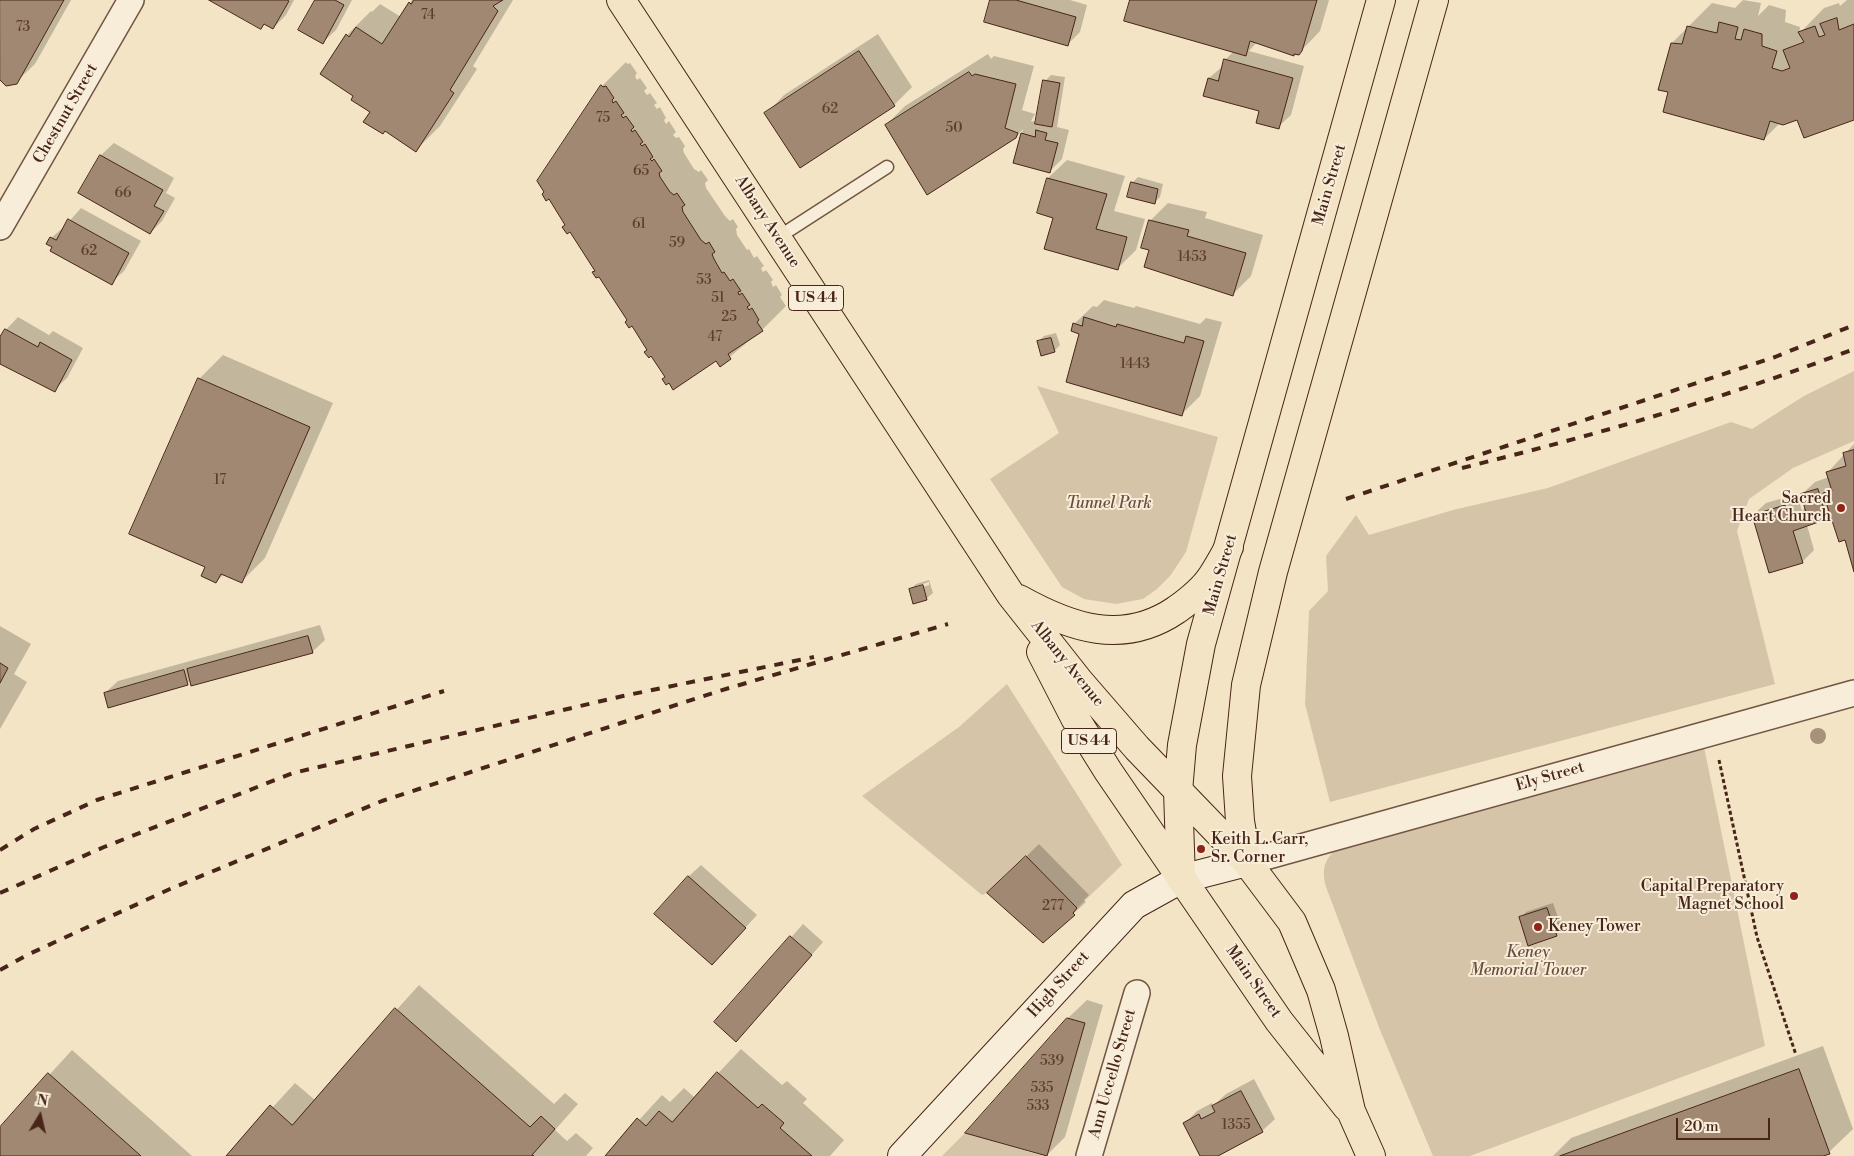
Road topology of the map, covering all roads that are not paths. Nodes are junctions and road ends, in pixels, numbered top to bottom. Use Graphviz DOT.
graph roads {
  1 [pos="131,0"];
  2 [pos="621,0"];
  3 [pos="1382,0"];
  4 [pos="1434,0"];
  5 [pos="887,168"];
  6 [pos="0,227"];
  7 [pos="777,238"];
  8 [pos="1229,547"];
  9 [pos="1011,595"];
  10 [pos="1854,693"];
  11 [pos="1178,791"];
  12 [pos="1247,862"];
  13 [pos="1181,879"];
  14 [pos="1137,993"];
  15 [pos="1350,1111"];
  16 [pos="902,1156"];
  17 [pos="1089,1156"];
  18 [pos="1371,1156"];
  1 -- 6 [label="street, Chestnut Street"];
  2 -- 7 [label="main road, Albany Avenue / US 44"];
  3 -- 8 [label="main road, Main Street"];
  4 -- 12 [label="main road, Main Street"];
  5 -- 7 [label="lane"];
  7 -- 9 [label="main road, Albany Avenue / US 44"];
  8 -- 9 [label="main road"];
  8 -- 11 [label="main road, Main Street"];
  9 -- 11 [label="main road, Albany Avenue / US 44"];
  9 -- 13 [label="main road, Albany Avenue / US 44"];
  10 -- 12 [label="street, Ely Street"];
  11 -- 12 [label="main road, Albany Avenue / US 44"];
  11 -- 13 [label="main road, Main Street"];
  12 -- 13 [label="street, High Street"];
  12 -- 15 [label="main road, Main Street / US 44"];
  13 -- 15 [label="main road, Main Street / US 44"];
  13 -- 16 [label="street, High Street"];
  14 -- 17 [label="street, Ann Uccello Street"];
  15 -- 18 [label="main road, Main Street / US 44"];
}
